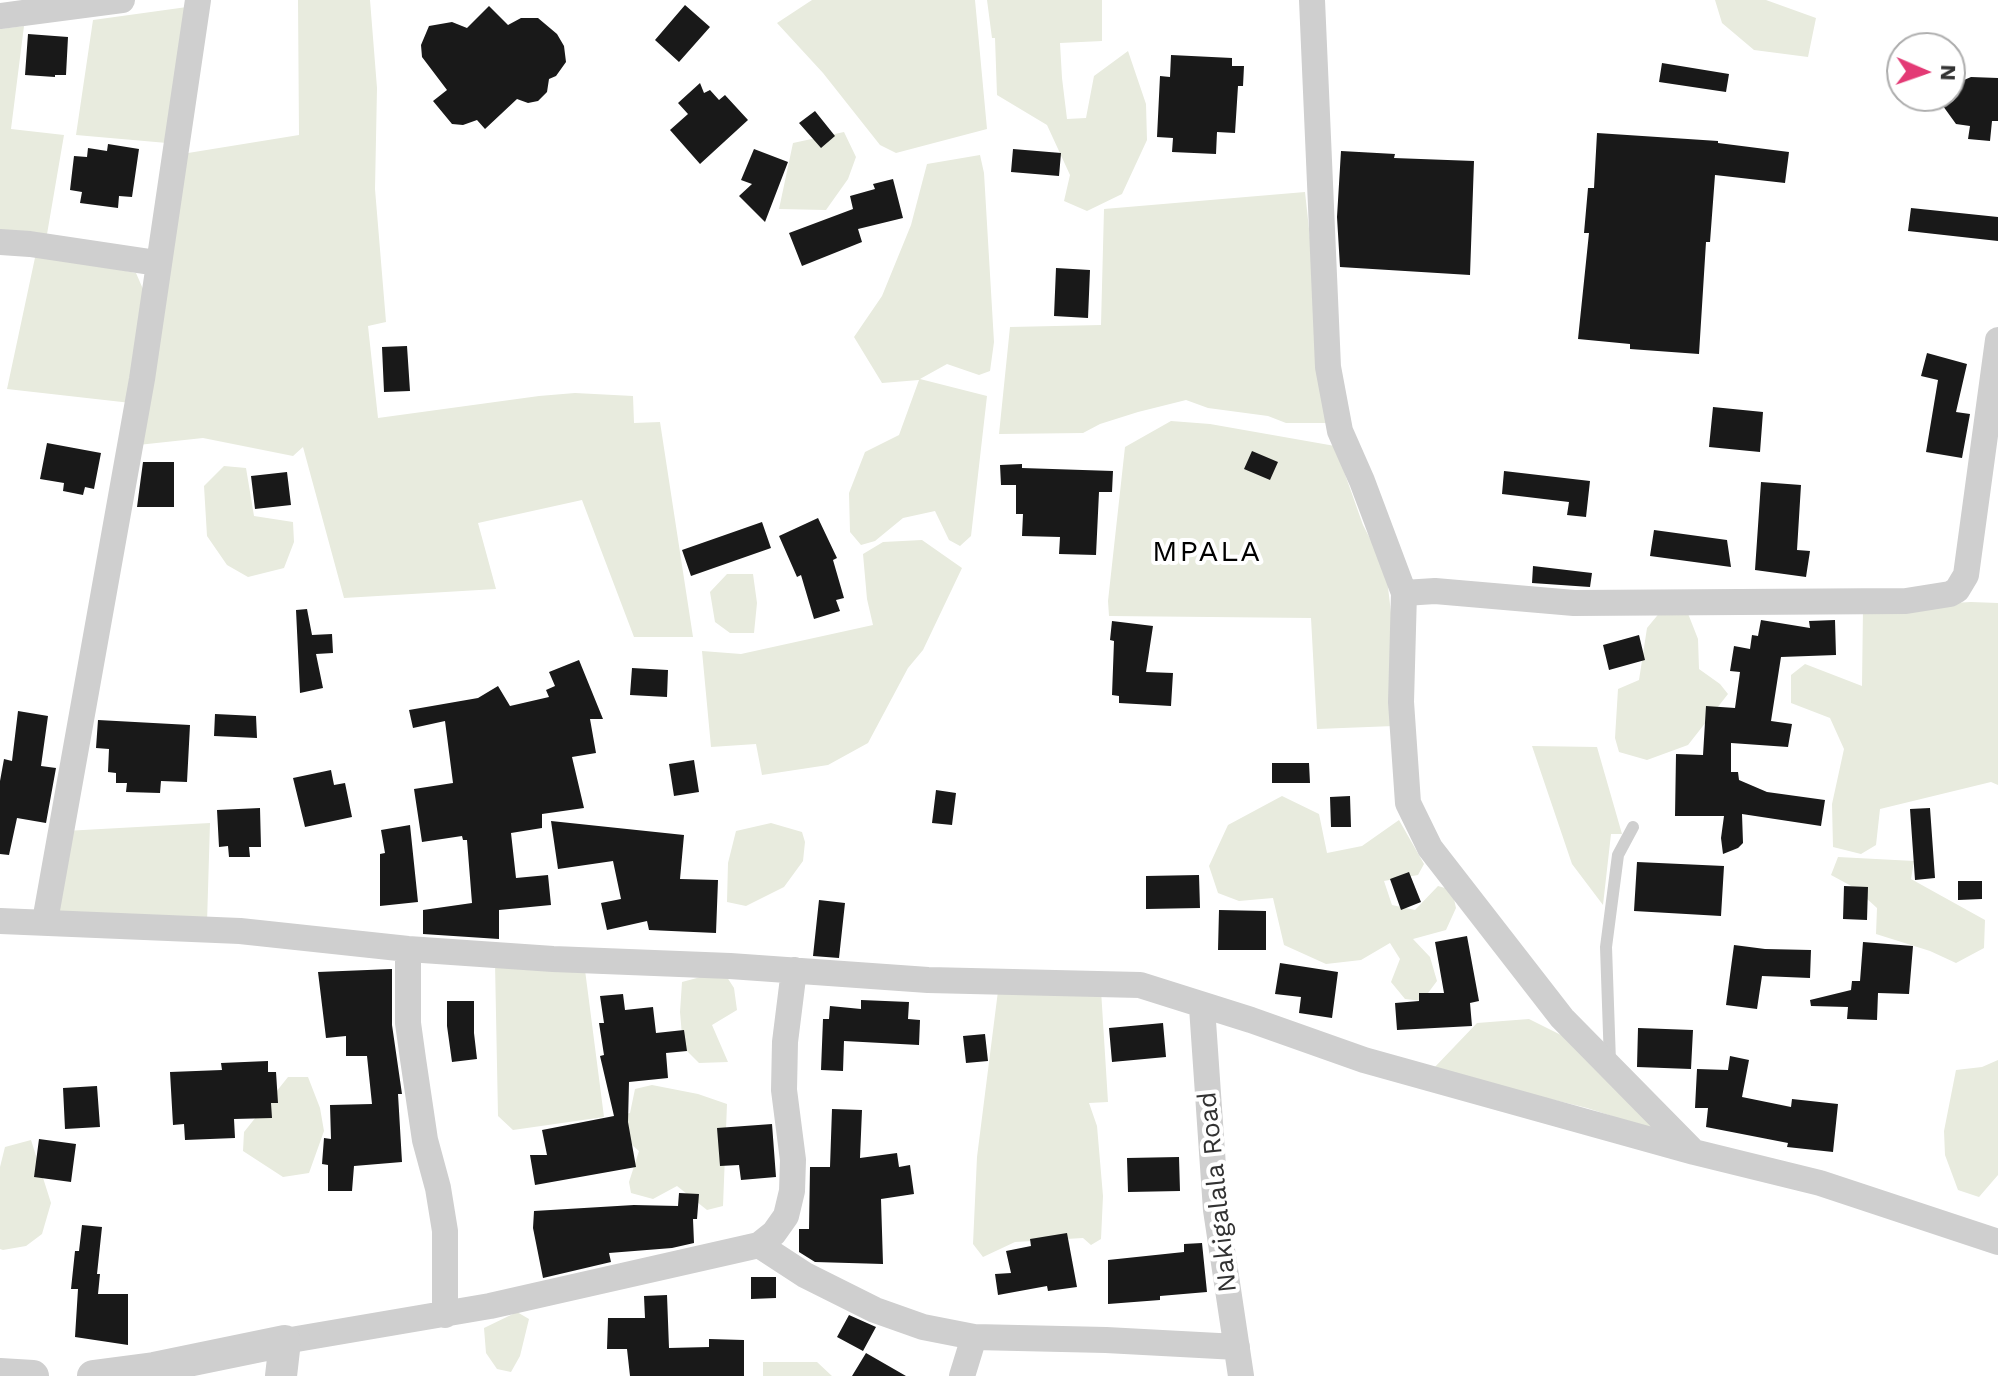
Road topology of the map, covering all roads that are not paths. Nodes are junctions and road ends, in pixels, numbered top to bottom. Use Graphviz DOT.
graph roads {
  1 [pos="122,0"];
  2 [pos="198,0"];
  3 [pos="1312,0"];
  4 [pos="0,16"];
  5 [pos="0,242"];
  6 [pos="157,263"];
  7 [pos="1998,340"];
  8 [pos="1404,593"];
  9 [pos="1633,827"];
  10 [pos="0,921"];
  11 [pos="45,921"];
  12 [pos="408,949"];
  13 [pos="794,970"];
  14 [pos="1202,1007"];
  15 [pos="1611,1068"];
  16 [pos="1694,1152"];
  17 [pos="1998,1242"];
  18 [pos="759,1245"];
  19 [pos="445,1315"];
  20 [pos="974,1337"];
  21 [pos="285,1341"];
  22 [pos="1237,1347"];
  23 [pos="0,1374"];
  24 [pos="33,1376"];
  25 [pos="93,1376"];
  26 [pos="281,1376"];
  27 [pos="962,1376"];
  28 [pos="1241,1376"];
  1 -- 4 [label="street"];
  2 -- 6 [label="street"];
  3 -- 8 [label="street"];
  5 -- 6 [label="street"];
  6 -- 11 [label="street"];
  7 -- 8 [label="street"];
  8 -- 15 [label="street"];
  9 -- 15 [label="lane"];
  10 -- 11 [label="street"];
  11 -- 12 [label="street"];
  12 -- 13 [label="street"];
  12 -- 19 [label="street"];
  13 -- 14 [label="street"];
  13 -- 18 [label="street"];
  14 -- 16 [label="street"];
  14 -- 22 [label="street, Nakigalala Road"];
  15 -- 16 [label="street"];
  16 -- 17 [label="street"];
  18 -- 19 [label="street"];
  18 -- 20 [label="street"];
  19 -- 21 [label="street"];
  20 -- 22 [label="street"];
  20 -- 27 [label="street"];
  21 -- 25 [label="street"];
  21 -- 26 [label="street"];
  22 -- 28 [label="street, Nakigalala Road"];
  23 -- 24 [label="street"];
}
